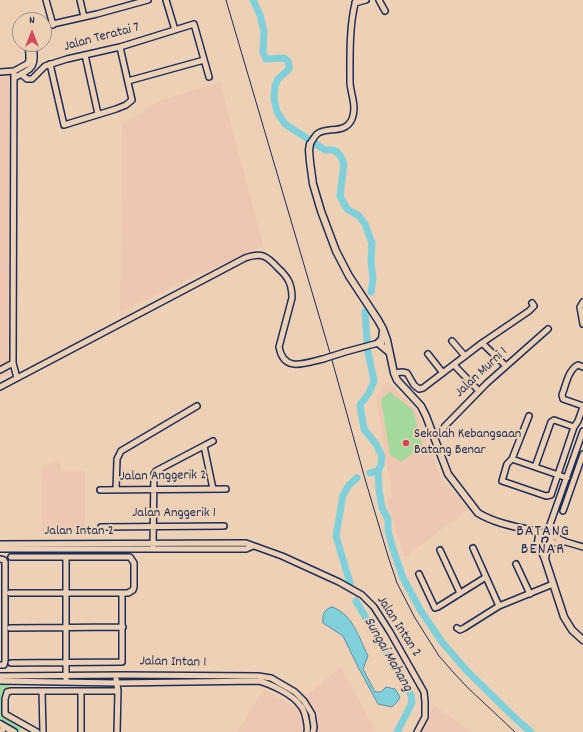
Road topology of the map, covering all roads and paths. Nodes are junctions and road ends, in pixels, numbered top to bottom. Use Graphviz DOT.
graph roads {
  1 [pos="46,0"];
  2 [pos="80,0"];
  3 [pos="148,0"];
  4 [pos="166,0"];
  5 [pos="366,0"];
  6 [pos="379,0"];
  7 [pos="355,1"];
  8 [pos="131,2"];
  9 [pos="386,11"];
  10 [pos="84,17"];
  11 [pos="53,25"];
  12 [pos="175,30"];
  13 [pos="120,47"];
  14 [pos="29,52"];
  15 [pos="34,52"];
  16 [pos="85,55"];
  17 [pos="204,60"];
  18 [pos="50,64"];
  19 [pos="0,72"];
  20 [pos="14,72"];
  21 [pos="21,74"];
  22 [pos="209,77"];
  23 [pos="14,78"];
  24 [pos="128,81"];
  25 [pos="98,114"];
  26 [pos="312,142"];
  27 [pos="583,302"];
  28 [pos="532,303"];
  29 [pos="583,324"];
  30 [pos="383,328"];
  31 [pos="548,329"];
  32 [pos="387,340"];
  33 [pos="452,341"];
  34 [pos="378,343"];
  35 [pos="482,343"];
  36 [pos="389,352"];
  37 [pos="428,354"];
  38 [pos="465,356"];
  39 [pos="13,363"];
  40 [pos="454,365"];
  41 [pos="506,366"];
  42 [pos="583,367"];
  43 [pos="0,370"];
  44 [pos="394,373"];
  45 [pos="443,373"];
  46 [pos="17,378"];
  47 [pos="0,387"];
  48 [pos="479,391"];
  49 [pos="197,406"];
  50 [pos="583,406"];
  51 [pos="529,416"];
  52 [pos="574,428"];
  53 [pos="583,431"];
  54 [pos="434,436"];
  55 [pos="213,442"];
  56 [pos="204,446"];
  57 [pos="583,454"];
  58 [pos="512,458"];
  59 [pos="536,467"];
  60 [pos="558,474"];
  61 [pos="567,478"];
  62 [pos="153,489"];
  63 [pos="213,489"];
  64 [pos="226,489"];
  65 [pos="100,490"];
  66 [pos="116,490"];
  67 [pos="564,511"];
  68 [pos="153,526"];
  69 [pos="224,526"];
  70 [pos="101,527"];
  71 [pos="525,530"];
  72 [pos="546,534"];
  73 [pos="538,542"];
  74 [pos="566,542"];
  75 [pos="0,544"];
  76 [pos="549,545"];
  77 [pos="153,546"];
  78 [pos="583,547"];
  79 [pos="473,548"];
  80 [pos="0,549"];
  81 [pos="440,550"];
  82 [pos="11,557"];
  83 [pos="66,558"];
  84 [pos="0,559"];
  85 [pos="545,559"];
  86 [pos="516,564"];
  87 [pos="419,574"];
  88 [pos="486,577"];
  89 [pos="553,584"];
  90 [pos="66,592"];
  91 [pos="10,593"];
  92 [pos="122,593"];
  93 [pos="460,593"];
  94 [pos="530,594"];
  95 [pos="2,597"];
  96 [pos="499,606"];
  97 [pos="123,627"];
  98 [pos="10,628"];
  99 [pos="66,628"];
  100 [pos="457,628"];
  101 [pos="582,637"];
  102 [pos="8,662"];
  103 [pos="66,662"];
  104 [pos="0,665"];
  105 [pos="66,675"];
  106 [pos="116,675"];
  107 [pos="0,676"];
  108 [pos="0,681"];
  109 [pos="66,682"];
  110 [pos="117,682"];
  111 [pos="42,691"];
  112 [pos="81,691"];
  113 [pos="118,691"];
  114 [pos="0,724"];
  115 [pos="14,732"];
  116 [pos="37,732"];
  117 [pos="43,732"];
  118 [pos="81,732"];
  119 [pos="117,732"];
  120 [pos="307,732"];
  121 [pos="313,732"];
  122 [pos="417,732"];
  1 -- 11 [label="street"];
  2 -- 10 [label="street"];
  3 -- 8 [label="street"];
  4 -- 12 [label="street"];
  5 -- 7 [label="street"];
  6 -- 9 [label="street"];
  7 -- 26 [label="street"];
  8 -- 10 [label="street"];
  10 -- 11 [label="street"];
  12 -- 13 [label="street, Jalan Teratai 7"];
  12 -- 17 [label="street, Jalan Teratai 7"];
  13 -- 16 [label="street, Jalan Teratai 7"];
  13 -- 24 [label="street"];
  14 -- 20 [label="street"];
  15 -- 21 [label="street"];
  16 -- 18 [label="street, Jalan Teratai 7"];
  16 -- 25 [label="street"];
  17 -- 22 [label="street"];
  17 -- 24 [label="street"];
  18 -- 21 [label="street, Jalan Teratai 7"];
  18 -- 25 [label="street"];
  19 -- 20 [label="street"];
  20 -- 23 [label="street"];
  21 -- 23 [label="street"];
  23 -- 39 [label="street"];
  24 -- 25 [label="street"];
  26 -- 30 [label="street"];
  27 -- 29 [label="street"];
  28 -- 35 [label="street"];
  30 -- 32 [label="street"];
  30 -- 34 [label="street"];
  31 -- 41 [label="street, Jalan Murni 1"];
  32 -- 34 [label="street"];
  32 -- 36 [label="street"];
  33 -- 38 [label="street"];
  34 -- 36 [label="street"];
  34 -- 46 [label="street, bridge"];
  35 -- 38 [label="street"];
  35 -- 41 [label="street"];
  36 -- 44 [label="street"];
  37 -- 45 [label="street"];
  38 -- 40 [label="street"];
  39 -- 43 [label="street"];
  39 -- 46 [label="street"];
  40 -- 45 [label="street"];
  40 -- 48 [label="street"];
  41 -- 48 [label="street, Jalan Murni 1"];
  42 -- 50 [label="street"];
  44 -- 45 [label="street"];
  44 -- 54 [label="street"];
  46 -- 47 [label="street"];
  48 -- 54 [label="street, Jalan Murni 1"];
  49 -- 66 [label="street"];
  50 -- 52 [label="street"];
  51 -- 58 [label="street"];
  52 -- 59 [label="street"];
  52 -- 60 [label="street"];
  53 -- 61 [label="street"];
  54 -- 71 [label="street"];
  55 -- 56 [label="street"];
  56 -- 62 [label="street"];
  56 -- 63 [label="street"];
  57 -- 67 [label="street"];
  58 -- 59 [label="street"];
  58 -- 60 [label="street"];
  59 -- 60 [label="street"];
  60 -- 61 [label="street"];
  61 -- 72 [label="street"];
  62 -- 63 [label="street, Jalan Anggerik 2"];
  62 -- 66 [label="street, Jalan Anggerik 2"];
  62 -- 68 [label="street"];
  63 -- 64 [label="street, Jalan Anggerik 2"];
  65 -- 66 [label="street, Jalan Anggerik 2"];
  68 -- 69 [label="street, Jalan Anggerik 1"];
  68 -- 70 [label="street, Jalan Anggerik 1"];
  68 -- 77 [label="street"];
  71 -- 72 [label="street"];
  71 -- 73 [label="street"];
  72 -- 73 [label="street"];
  72 -- 74 [label="street"];
  72 -- 76 [label="street"];
  73 -- 76 [label="street"];
  73 -- 85 [label="street"];
  74 -- 76 [label="street"];
  74 -- 78 [label="street"];
  75 -- 77 [label="street, Jalan Intan 2"];
  76 -- 85 [label="street"];
  77 -- 80 [label="street, Jalan Intan 2"];
  77 -- 122 [label="street, Jalan Intan 2"];
  79 -- 88 [label="street"];
  81 -- 93 [label="street"];
  82 -- 83 [label="street"];
  83 -- 90 [label="street"];
  83 -- 92 [label="street"];
  84 -- 95 [label="street"];
  85 -- 89 [label="street"];
  86 -- 94 [label="street"];
  87 -- 93 [label="street"];
  88 -- 93 [label="street"];
  88 -- 96 [label="street"];
  89 -- 94 [label="street"];
  89 -- 101 [label="street"];
  90 -- 91 [label="street"];
  90 -- 92 [label="street"];
  90 -- 99 [label="street"];
  92 -- 97 [label="street"];
  94 -- 96 [label="street"];
  95 -- 102 [label="street"];
  96 -- 100 [label="street"];
  97 -- 99 [label="street"];
  97 -- 103 [label="street"];
  98 -- 99 [label="street"];
  99 -- 103 [label="street"];
  102 -- 103 [label="street"];
  102 -- 104 [label="street"];
  103 -- 105 [label="street"];
  105 -- 106 [label="street, Jalan Intan 1"];
  105 -- 107 [label="street, Jalan Intan 1"];
  105 -- 109 [label="street"];
  106 -- 110 [label="street"];
  106 -- 121 [label="street, Jalan Intan 1"];
  108 -- 109 [label="street, Jalan Intan 1"];
  109 -- 110 [label="street, Jalan Intan 1"];
  110 -- 113 [label="street"];
  110 -- 120 [label="street, Jalan Intan 1"];
  111 -- 112 [label="street"];
  111 -- 116 [label="street"];
  111 -- 117 [label="street"];
  112 -- 113 [label="street"];
  112 -- 118 [label="street"];
  113 -- 119 [label="street"];
  114 -- 115 [label="street"];
}
